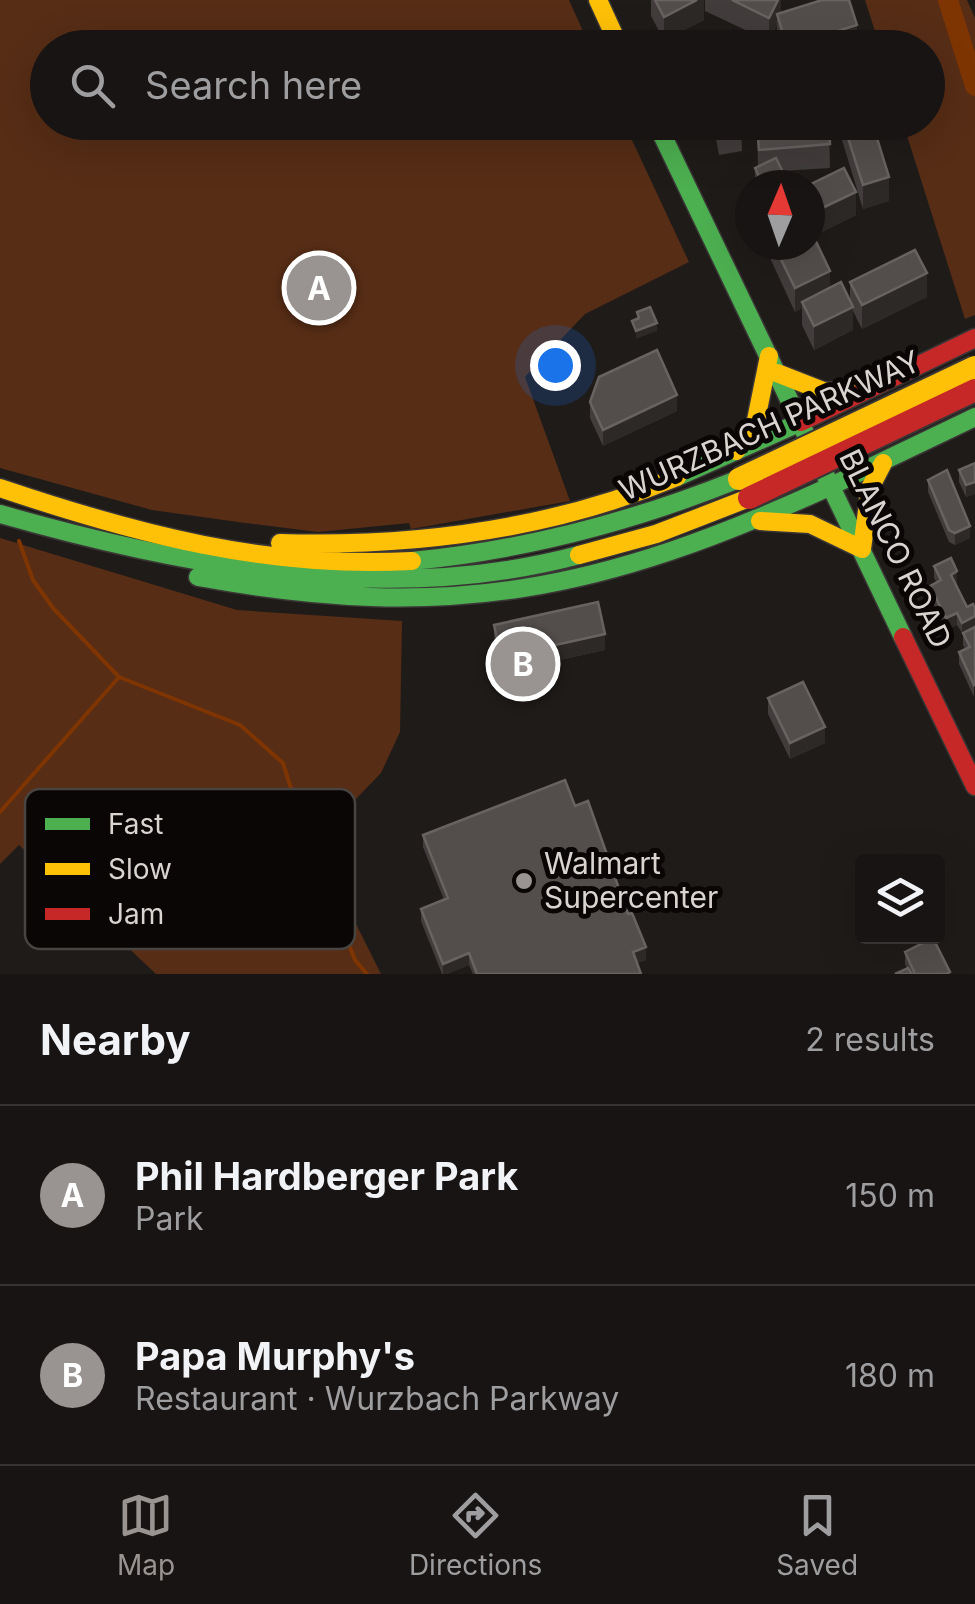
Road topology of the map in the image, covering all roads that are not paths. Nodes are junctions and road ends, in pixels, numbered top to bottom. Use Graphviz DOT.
graph roads {
  1 [pos="598,0"];
  2 [pos="612,30"];
  3 [pos="665,140"];
  4 [pos="973,339"];
  5 [pos="773,364"];
  6 [pos="975,367"];
  7 [pos="864,390"];
  8 [pos="975,390"];
  9 [pos="975,418"];
  10 [pos="801,422"];
  11 [pos="736,451"];
  12 [pos="890,459"];
  13 [pos="831,486"];
  14 [pos="0,488"];
  15 [pos="744,489"];
  16 [pos="0,514"];
  17 [pos="767,518"];
  18 [pos="134,531"];
  19 [pos="96,542"];
  20 [pos="862,549"];
  21 [pos="975,786"];
  1 -- 2 [label="main road"];
  3 -- 5 [label="main road, BLANCO ROAD"];
  4 -- 7 [label="main road, WURZBACH PARKWAY"];
  5 -- 7 [label="main road"];
  5 -- 10 [label="main road, BLANCO ROAD"];
  5 -- 11 [label="main road"];
  6 -- 15 [label="main road, WURZBACH PARKWAY, bridge"];
  7 -- 10 [label="main road, WURZBACH PARKWAY"];
  7 -- 12 [label="main road"];
  8 -- 15 [label="main road, WURZBACH PARKWAY, bridge"];
  9 -- 12 [label="main road"];
  10 -- 11 [label="main road, WURZBACH PARKWAY"];
  10 -- 13 [label="main road, BLANCO ROAD"];
  11 -- 17 [label="main road"];
  11 -- 18 [label="main road, WURZBACH PARKWAY"];
  12 -- 13 [label="main road"];
  12 -- 20 [label="main road"];
  13 -- 17 [label="main road"];
  13 -- 20 [label="main road, BLANCO ROAD"];
  14 -- 18 [label="main road, WURZBACH PARKWAY"];
  15 -- 18 [label="main road, WURZBACH PARKWAY"];
  15 -- 19 [label="main road, WURZBACH PARKWAY"];
  16 -- 19 [label="main road, WURZBACH PARKWAY"];
  17 -- 19 [label="main road"];
  17 -- 20 [label="main road"];
  20 -- 21 [label="main road, BLANCO ROAD"];
}
